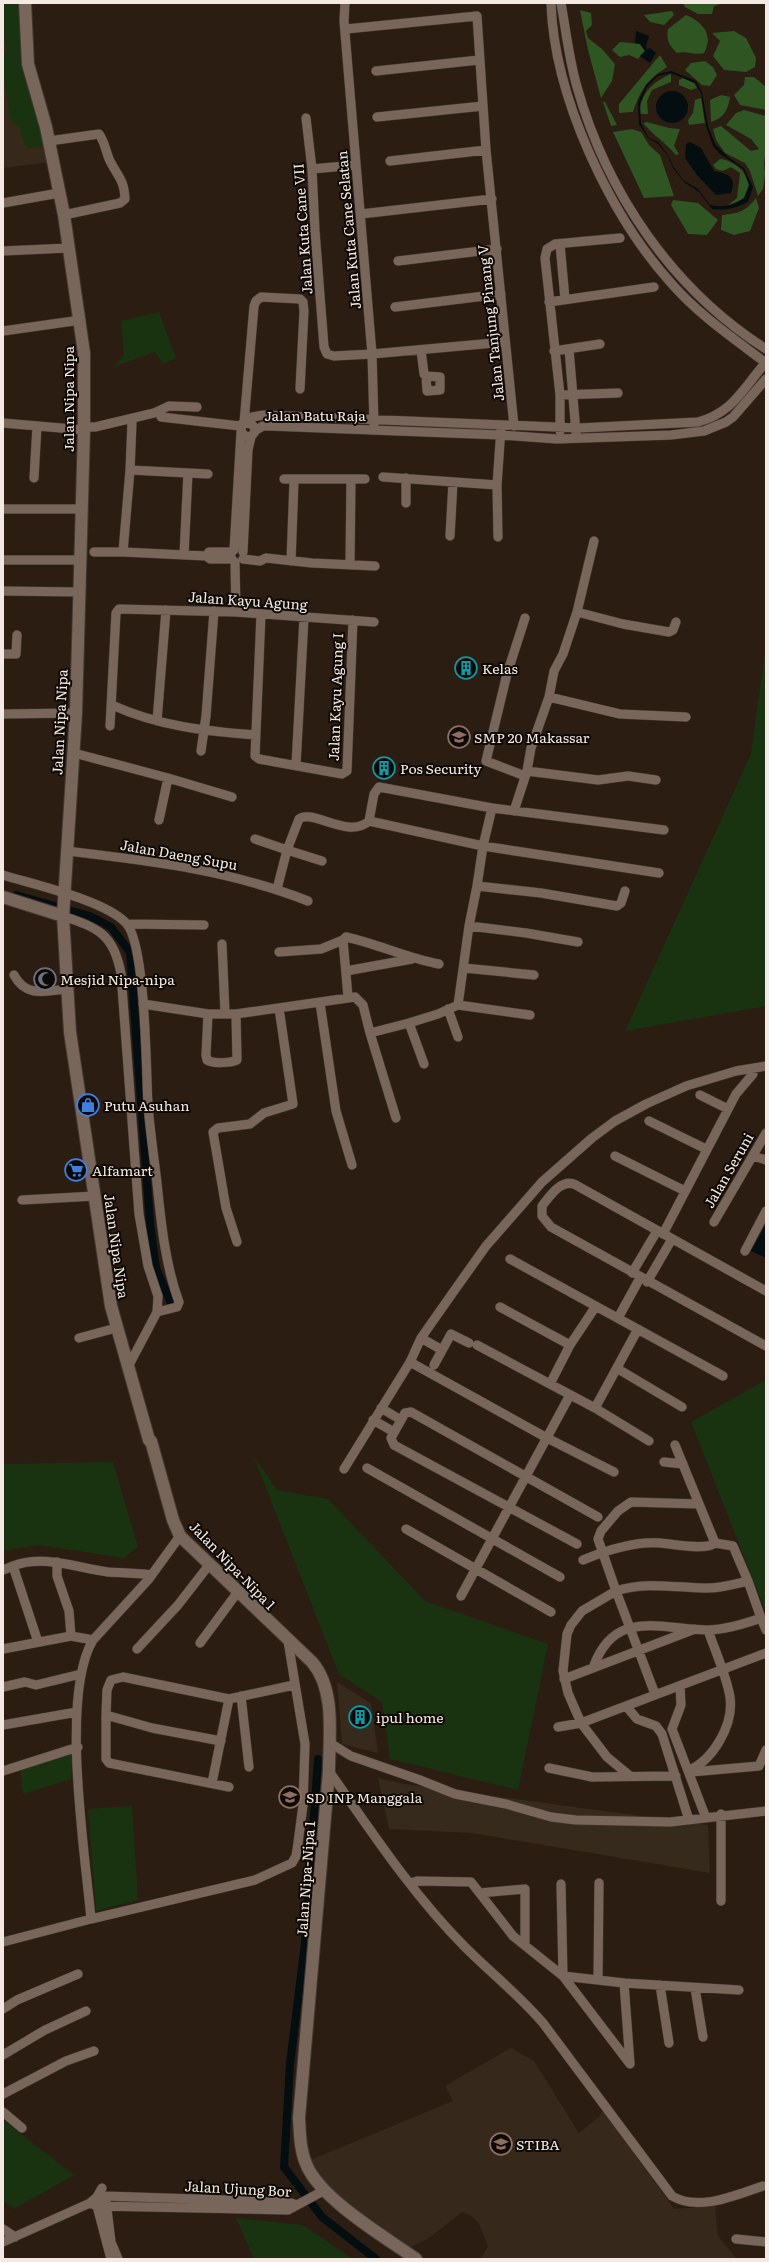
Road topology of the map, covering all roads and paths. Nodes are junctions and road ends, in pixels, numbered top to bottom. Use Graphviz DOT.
graph roads {
  1 [pos="25,3"];
  2 [pos="345,3"];
  3 [pos="551,3"];
  4 [pos="561,3"];
  5 [pos="346,29"];
  6 [pos="479,60"];
  7 [pos="376,71"];
  8 [pos="483,106"];
  9 [pos="377,117"];
  10 [pos="306,118"];
  11 [pos="49,141"];
  12 [pos="486,150"];
  13 [pos="390,161"];
  14 [pos="356,165"];
  15 [pos="312,169"];
  16 [pos="59,193"];
  17 [pos="492,200"];
  18 [pos="3,203"];
  19 [pos="360,214"];
  20 [pos="64,215"];
  21 [pos="620,238"];
  22 [pos="560,244"];
  23 [pos="69,248"];
  24 [pos="496,249"];
  25 [pos="3,251"];
  26 [pos="398,261"];
  27 [pos="654,287"];
  28 [pos="501,294"];
  29 [pos="565,299"];
  30 [pos="549,302"];
  31 [pos="395,306"];
  32 [pos="81,320"];
  33 [pos="3,331"];
  34 [pos="505,342"];
  35 [pos="600,344"];
  36 [pos="569,349"];
  37 [pos="766,349"];
  38 [pos="421,350"];
  39 [pos="554,350"];
  40 [pos="372,354"];
  41 [pos="764,363"];
  42 [pos="426,376"];
  43 [pos="766,379"];
  44 [pos="300,389"];
  45 [pos="618,394"];
  46 [pos="560,395"];
  47 [pos="573,395"];
  48 [pos="197,407"];
  49 [pos="161,417"];
  50 [pos="374,419"];
  51 [pos="132,422"];
  52 [pos="3,424"];
  53 [pos="37,426"];
  54 [pos="243,426"];
  55 [pos="514,426"];
  56 [pos="560,427"];
  57 [pos="575,428"];
  58 [pos="84,429"];
  59 [pos="374,430"];
  60 [pos="501,430"];
  61 [pos="254,434"];
  62 [pos="560,439"];
  63 [pos="576,439"];
  64 [pos="130,470"];
  65 [pos="188,473"];
  66 [pos="208,474"];
  67 [pos="383,477"];
  68 [pos="34,478"];
  69 [pos="406,478"];
  70 [pos="284,479"];
  71 [pos="351,479"];
  72 [pos="365,480"];
  73 [pos="294,481"];
  74 [pos="453,482"];
  75 [pos="497,485"];
  76 [pos="406,503"];
  77 [pos="3,508"];
  78 [pos="82,509"];
  79 [pos="450,536"];
  80 [pos="498,537"];
  81 [pos="594,541"];
  82 [pos="94,552"];
  83 [pos="123,552"];
  84 [pos="184,555"];
  85 [pos="238,556"];
  86 [pos="3,560"];
  87 [pos="81,560"];
  88 [pos="291,561"];
  89 [pos="350,565"];
  90 [pos="375,566"];
  91 [pos="3,591"];
  92 [pos="79,592"];
  93 [pos="166,610"];
  94 [pos="214,611"];
  95 [pos="236,612"];
  96 [pos="577,612"];
  97 [pos="260,614"];
  98 [pos="304,618"];
  99 [pos="525,618"];
  100 [pos="353,620"];
  101 [pos="374,622"];
  102 [pos="676,622"];
  103 [pos="17,635"];
  104 [pos="3,654"];
  105 [pos="549,698"];
  106 [pos="112,705"];
  107 [pos="76,713"];
  108 [pos="3,714"];
  109 [pos="686,717"];
  110 [pos="157,721"];
  111 [pos="110,726"];
  112 [pos="204,731"];
  113 [pos="255,735"];
  114 [pos="201,751"];
  115 [pos="74,753"];
  116 [pos="296,765"];
  117 [pos="526,773"];
  118 [pos="168,778"];
  119 [pos="656,780"];
  120 [pos="232,797"];
  121 [pos="492,808"];
  122 [pos="514,811"];
  123 [pos="159,820"];
  124 [pos="369,821"];
  125 [pos="664,830"];
  126 [pos="255,839"];
  127 [pos="483,846"];
  128 [pos="287,850"];
  129 [pos="67,851"];
  130 [pos="322,861"];
  131 [pos="660,873"];
  132 [pos="3,876"];
  133 [pos="477,886"];
  134 [pos="277,889"];
  135 [pos="625,891"];
  136 [pos="65,896"];
  137 [pos="3,897"];
  138 [pos="308,901"];
  139 [pos="63,914"];
  140 [pos="127,924"];
  141 [pos="204,925"];
  142 [pos="468,926"];
  143 [pos="343,940"];
  144 [pos="578,942"];
  145 [pos="222,944"];
  146 [pos="279,952"];
  147 [pos="412,959"];
  148 [pos="440,964"];
  149 [pos="464,968"];
  150 [pos="346,971"];
  151 [pos="14,975"];
  152 [pos="534,975"];
  153 [pos="67,989"];
  154 [pos="348,996"];
  155 [pos="320,1002"];
  156 [pos="143,1004"];
  157 [pos="458,1005"];
  158 [pos="279,1008"];
  159 [pos="448,1009"];
  160 [pos="208,1014"];
  161 [pos="225,1014"];
  162 [pos="236,1014"];
  163 [pos="530,1015"];
  164 [pos="409,1023"];
  165 [pos="370,1033"];
  166 [pos="458,1037"];
  167 [pos="424,1064"];
  168 [pos="766,1066"];
  169 [pos="754,1074"];
  170 [pos="700,1095"];
  171 [pos="728,1109"];
  172 [pos="396,1118"];
  173 [pos="649,1121"];
  174 [pos="766,1133"];
  175 [pos="706,1150"];
  176 [pos="615,1156"];
  177 [pos="753,1156"];
  178 [pos="766,1160"];
  179 [pos="352,1166"];
  180 [pos="535,1190"];
  181 [pos="685,1191"];
  182 [pos="95,1196"];
  183 [pos="548,1199"];
  184 [pos="22,1200"];
  185 [pos="766,1211"];
  186 [pos="714,1222"];
  187 [pos="660,1233"];
  188 [pos="672,1239"];
  189 [pos="237,1242"];
  190 [pos="745,1251"];
  191 [pos="510,1259"];
  192 [pos="640,1277"];
  193 [pos="766,1291"];
  194 [pos="596,1306"];
  195 [pos="500,1307"];
  196 [pos="157,1312"];
  197 [pos="618,1318"];
  198 [pos="116,1328"];
  199 [pos="638,1329"];
  200 [pos="79,1338"];
  201 [pos="421,1338"];
  202 [pos="570,1344"];
  203 [pos="766,1346"];
  204 [pos="442,1350"];
  205 [pos="410,1362"];
  206 [pos="434,1365"];
  207 [pos="128,1367"];
  208 [pos="618,1369"];
  209 [pos="723,1376"];
  210 [pos="550,1384"];
  211 [pos="570,1395"];
  212 [pos="682,1407"];
  213 [pos="380,1408"];
  214 [pos="595,1408"];
  215 [pos="373,1420"];
  216 [pos="401,1420"];
  217 [pos="394,1432"];
  218 [pos="547,1438"];
  219 [pos="150,1441"];
  220 [pos="649,1441"];
  221 [pos="675,1445"];
  222 [pos="664,1462"];
  223 [pos="683,1464"];
  224 [pos="367,1468"];
  225 [pos="344,1469"];
  226 [pos="614,1472"];
  227 [pos="526,1476"];
  228 [pos="699,1504"];
  229 [pos="509,1507"];
  230 [pos="598,1517"];
  231 [pos="406,1529"];
  232 [pos="180,1536"];
  233 [pos="492,1538"];
  234 [pos="715,1543"];
  235 [pos="577,1544"];
  236 [pos="601,1552"];
  237 [pos="583,1560"];
  238 [pos="57,1562"];
  239 [pos="209,1564"];
  240 [pos="13,1566"];
  241 [pos="476,1568"];
  242 [pos="3,1570"];
  243 [pos="152,1574"];
  244 [pos="560,1577"];
  245 [pos="748,1582"];
  246 [pos="616,1591"];
  247 [pos="237,1593"];
  248 [pos="461,1596"];
  249 [pos="551,1612"];
  250 [pos="761,1618"];
  251 [pos="629,1628"];
  252 [pos="696,1629"];
  253 [pos="708,1630"];
  254 [pos="766,1630"];
  255 [pos="71,1636"];
  256 [pos="93,1640"];
  257 [pos="288,1641"];
  258 [pos="38,1642"];
  259 [pos="200,1643"];
  260 [pos="3,1649"];
  261 [pos="137,1649"];
  262 [pos="639,1651"];
  263 [pos="766,1653"];
  264 [pos="592,1668"];
  265 [pos="721,1670"];
  266 [pos="82,1674"];
  267 [pos="564,1679"];
  268 [pos="294,1685"];
  269 [pos="680,1686"];
  270 [pos="3,1687"];
  271 [pos="655,1694"];
  272 [pos="241,1696"];
  273 [pos="229,1699"];
  274 [pos="626,1706"];
  275 [pos="76,1712"];
  276 [pos="106,1715"];
  277 [pos="581,1723"];
  278 [pos="3,1726"];
  279 [pos="558,1727"];
  280 [pos="221,1741"];
  281 [pos="330,1743"];
  282 [pos="78,1747"];
  283 [pos="766,1750"];
  284 [pos="762,1766"];
  285 [pos="248,1767"];
  286 [pos="549,1768"];
  287 [pos="3,1771"];
  288 [pos="329,1771"];
  289 [pos="689,1771"];
  290 [pos="630,1776"];
  291 [pos="676,1776"];
  292 [pos="212,1783"];
  293 [pos="230,1787"];
  294 [pos="766,1811"];
  295 [pos="721,1814"];
  296 [pos="706,1818"];
  297 [pos="689,1820"];
  298 [pos="411,1883"];
  299 [pos="599,1883"];
  300 [pos="561,1884"];
  301 [pos="480,1893"];
  302 [pos="721,1901"];
  303 [pos="91,1919"];
  304 [pos="3,1942"];
  305 [pos="525,1945"];
  306 [pos="78,1974"];
  307 [pos="563,1976"];
  308 [pos="598,1980"];
  309 [pos="624,1983"];
  310 [pos="660,1985"];
  311 [pos="695,1988"];
  312 [pos="739,1990"];
  313 [pos="3,2009"];
  314 [pos="86,2011"];
  315 [pos="703,2037"];
  316 [pos="669,2043"];
  317 [pos="94,2051"];
  318 [pos="3,2055"];
  319 [pos="3,2094"];
  320 [pos="3,2112"];
  321 [pos="22,2128"];
  322 [pos="763,2186"];
  323 [pos="323,2190"];
  324 [pos="99,2201"];
  325 [pos="3,2229"];
  326 [pos="15,2237"];
  327 [pos="736,2239"];
  328 [pos="3,2242"];
  329 [pos="766,2242"];
  330 [pos="110,2259"];
  331 [pos="118,2259"];
  332 [pos="416,2259"];
  1 -- 11 [label="street, Jalan Nipa Nipa"];
  2 -- 5 [label="street, Jalan Kuta Cane Selatan"];
  3 -- 41 [label="street"];
  4 -- 37 [label="street"];
  5 -- 6 [label="street, Jalan Tanjung Pinang V"];
  5 -- 14 [label="street, Jalan Kuta Cane Selatan"];
  6 -- 7 [label="street"];
  6 -- 8 [label="street, Jalan Tanjung Pinang V"];
  8 -- 9 [label="street"];
  8 -- 12 [label="street, Jalan Tanjung Pinang V"];
  10 -- 15 [label="street, Jalan Kuta Cane VII"];
  11 -- 16 [label="street, Jalan Nipa Nipa"];
  11 -- 20 [label="street"];
  12 -- 13 [label="street"];
  12 -- 17 [label="street, Jalan Tanjung Pinang V"];
  14 -- 15 [label="street"];
  14 -- 19 [label="street, Jalan Kuta Cane Selatan"];
  15 -- 40 [label="street, Jalan Kuta Cane VII"];
  16 -- 18 [label="street"];
  16 -- 20 [label="street, Jalan Nipa Nipa"];
  17 -- 19 [label="street"];
  17 -- 24 [label="street, Jalan Tanjung Pinang V"];
  19 -- 40 [label="street, Jalan Kuta Cane Selatan"];
  20 -- 23 [label="street, Jalan Nipa Nipa"];
  21 -- 22 [label="street"];
  22 -- 29 [label="street"];
  22 -- 30 [label="street"];
  23 -- 25 [label="street"];
  23 -- 32 [label="street, Jalan Nipa Nipa"];
  24 -- 26 [label="street"];
  24 -- 28 [label="street, Jalan Tanjung Pinang V"];
  27 -- 29 [label="street"];
  28 -- 31 [label="street"];
  28 -- 34 [label="street, Jalan Tanjung Pinang V"];
  29 -- 30 [label="street"];
  30 -- 39 [label="street"];
  32 -- 33 [label="street"];
  32 -- 58 [label="street, Jalan Nipa Nipa"];
  34 -- 38 [label="street"];
  34 -- 55 [label="street, Jalan Tanjung Pinang V"];
  35 -- 36 [label="street"];
  36 -- 39 [label="street"];
  36 -- 47 [label="street"];
  38 -- 40 [label="street"];
  38 -- 42 [label="street"];
  39 -- 46 [label="street"];
  40 -- 50 [label="street, Jalan Kuta Cane Selatan"];
  41 -- 57 [label="street"];
  43 -- 63 [label="street"];
  44 -- 54 [label="street"];
  45 -- 47 [label="street"];
  46 -- 47 [label="street"];
  46 -- 56 [label="street"];
  47 -- 57 [label="street"];
  48 -- 58 [label="street"];
  49 -- 54 [label="street"];
  50 -- 54 [label="street"];
  50 -- 59 [label="street, Jalan Kuta Cane Selatan"];
  50 -- 60 [label="street"];
  51 -- 64 [label="street"];
  52 -- 53 [label="street"];
  53 -- 58 [label="street"];
  53 -- 68 [label="street"];
  54 -- 61 [label="street, Jalan Batu Raja"];
  54 -- 61 [label="street, Jalan Batu Raja"];
  54 -- 85 [label="street"];
  55 -- 56 [label="street"];
  55 -- 60 [label="street"];
  56 -- 57 [label="street"];
  56 -- 62 [label="street"];
  57 -- 63 [label="street"];
  58 -- 78 [label="street, Jalan Nipa Nipa"];
  59 -- 60 [label="street, Jalan Batu Raja"];
  59 -- 61 [label="street, Jalan Batu Raja"];
  60 -- 62 [label="street"];
  60 -- 75 [label="street"];
  61 -- 85 [label="street, Jalan Batu Raja"];
  62 -- 63 [label="street"];
  64 -- 65 [label="street"];
  64 -- 83 [label="street"];
  65 -- 66 [label="street"];
  65 -- 84 [label="street"];
  67 -- 69 [label="street"];
  69 -- 74 [label="street"];
  69 -- 76 [label="street"];
  70 -- 73 [label="street"];
  71 -- 72 [label="street"];
  71 -- 73 [label="street"];
  71 -- 89 [label="street"];
  73 -- 88 [label="street"];
  74 -- 75 [label="street"];
  74 -- 79 [label="street"];
  75 -- 80 [label="street"];
  77 -- 78 [label="street"];
  78 -- 87 [label="street, Jalan Nipa Nipa"];
  81 -- 96 [label="street"];
  82 -- 83 [label="street"];
  83 -- 84 [label="street"];
  84 -- 85 [label="street"];
  85 -- 88 [label="street"];
  85 -- 95 [label="street"];
  86 -- 87 [label="street"];
  87 -- 92 [label="street, Jalan Nipa Nipa"];
  88 -- 89 [label="street"];
  89 -- 90 [label="street"];
  91 -- 92 [label="street"];
  92 -- 107 [label="street, Jalan Nipa Nipa"];
  93 -- 94 [label="street, Jalan Kayu Agung"];
  93 -- 106 [label="street, Jalan Kayu Agung"];
  93 -- 110 [label="street"];
  94 -- 95 [label="street, Jalan Kayu Agung"];
  94 -- 112 [label="street"];
  95 -- 97 [label="street, Jalan Kayu Agung"];
  96 -- 102 [label="street"];
  96 -- 105 [label="street"];
  97 -- 98 [label="street, Jalan Kayu Agung"];
  97 -- 113 [label="street"];
  98 -- 100 [label="street, Jalan Kayu Agung"];
  98 -- 116 [label="street"];
  99 -- 117 [label="street"];
  100 -- 101 [label="street, Jalan Kayu Agung"];
  100 -- 116 [label="street, Jalan Kayu Agung I"];
  103 -- 104 [label="street"];
  105 -- 109 [label="street"];
  105 -- 117 [label="street"];
  106 -- 110 [label="street"];
  106 -- 111 [label="street"];
  107 -- 108 [label="street"];
  107 -- 115 [label="street, Jalan Nipa Nipa"];
  110 -- 112 [label="street"];
  112 -- 113 [label="street"];
  112 -- 114 [label="street"];
  113 -- 116 [label="street, Jalan Kayu Agung I"];
  115 -- 118 [label="street"];
  115 -- 129 [label="street, Jalan Nipa Nipa"];
  117 -- 119 [label="street"];
  117 -- 122 [label="street"];
  118 -- 120 [label="street"];
  118 -- 123 [label="street"];
  121 -- 122 [label="street"];
  121 -- 124 [label="street"];
  121 -- 127 [label="street"];
  122 -- 125 [label="street"];
  124 -- 127 [label="street"];
  124 -- 128 [label="street"];
  126 -- 128 [label="street"];
  127 -- 131 [label="street"];
  127 -- 133 [label="street"];
  128 -- 130 [label="street"];
  128 -- 134 [label="street"];
  129 -- 134 [label="street, Jalan Daeng Supu"];
  129 -- 136 [label="street, Jalan Nipa Nipa"];
  132 -- 136 [label="street"];
  133 -- 135 [label="street"];
  133 -- 142 [label="street"];
  134 -- 138 [label="street, Jalan Daeng Supu"];
  136 -- 139 [label="street, Jalan Nipa Nipa"];
  136 -- 140 [label="street"];
  137 -- 139 [label="street"];
  139 -- 153 [label="street, Jalan Nipa Nipa"];
  139 -- 196 [label="street"];
  140 -- 141 [label="street"];
  140 -- 156 [label="street"];
  142 -- 144 [label="street"];
  142 -- 149 [label="street"];
  143 -- 146 [label="street"];
  143 -- 147 [label="street"];
  143 -- 150 [label="street"];
  145 -- 161 [label="street"];
  147 -- 148 [label="street"];
  147 -- 150 [label="street"];
  149 -- 152 [label="street"];
  149 -- 157 [label="street"];
  150 -- 154 [label="street"];
  151 -- 153 [label="street"];
  153 -- 182 [label="street, Jalan Nipa Nipa"];
  154 -- 155 [label="street"];
  154 -- 165 [label="street"];
  155 -- 158 [label="street"];
  155 -- 179 [label="street"];
  156 -- 160 [label="street"];
  156 -- 196 [label="street"];
  157 -- 159 [label="street"];
  157 -- 163 [label="street"];
  158 -- 162 [label="street"];
  158 -- 189 [label="street"];
  159 -- 164 [label="street"];
  159 -- 166 [label="street"];
  160 -- 161 [label="street"];
  160 -- 162 [label="street"];
  161 -- 162 [label="street"];
  164 -- 165 [label="street"];
  164 -- 167 [label="street"];
  165 -- 172 [label="street"];
  168 -- 180 [label="street"];
  169 -- 171 [label="street"];
  170 -- 171 [label="street"];
  171 -- 175 [label="street"];
  173 -- 175 [label="street"];
  174 -- 177 [label="street, Jalan Seruni"];
  175 -- 181 [label="street"];
  176 -- 181 [label="street"];
  177 -- 178 [label="street"];
  177 -- 186 [label="street, Jalan Seruni"];
  180 -- 183 [label="street"];
  180 -- 201 [label="street"];
  181 -- 187 [label="street"];
  182 -- 184 [label="street"];
  182 -- 198 [label="street, Jalan Nipa Nipa"];
  183 -- 187 [label="street"];
  183 -- 192 [label="street"];
  185 -- 190 [label="street"];
  187 -- 188 [label="street"];
  187 -- 192 [label="street"];
  188 -- 192 [label="street"];
  188 -- 193 [label="street"];
  191 -- 194 [label="street"];
  192 -- 197 [label="street"];
  192 -- 203 [label="street"];
  194 -- 197 [label="street"];
  194 -- 202 [label="street"];
  195 -- 202 [label="street"];
  196 -- 207 [label="street"];
  197 -- 199 [label="street"];
  198 -- 200 [label="street"];
  198 -- 207 [label="street, Jalan Nipa Nipa"];
  199 -- 208 [label="street"];
  199 -- 209 [label="street"];
  201 -- 204 [label="street"];
  201 -- 205 [label="street"];
  202 -- 210 [label="street"];
  204 -- 206 [label="street"];
  204 -- 210 [label="street"];
  205 -- 213 [label="street"];
  205 -- 218 [label="street"];
  207 -- 219 [label="street, Jalan Nipa Nipa"];
  208 -- 212 [label="street"];
  208 -- 214 [label="street"];
  210 -- 211 [label="street"];
  211 -- 214 [label="street"];
  211 -- 218 [label="street"];
  213 -- 215 [label="street"];
  213 -- 216 [label="street"];
  214 -- 220 [label="street"];
  215 -- 217 [label="street"];
  215 -- 225 [label="street"];
  216 -- 217 [label="street"];
  216 -- 227 [label="street"];
  217 -- 229 [label="street"];
  218 -- 226 [label="street"];
  218 -- 227 [label="street"];
  219 -- 232 [label="street, Jalan Nipa-Nipa 1"];
  221 -- 223 [label="street"];
  222 -- 223 [label="street"];
  223 -- 228 [label="street"];
  224 -- 233 [label="street"];
  227 -- 229 [label="street"];
  227 -- 230 [label="street"];
  228 -- 234 [label="street"];
  228 -- 236 [label="street"];
  229 -- 233 [label="street"];
  229 -- 235 [label="street"];
  231 -- 241 [label="street"];
  232 -- 239 [label="street, Jalan Nipa-Nipa 1"];
  232 -- 243 [label="street"];
  233 -- 241 [label="street"];
  233 -- 244 [label="street"];
  234 -- 236 [label="street"];
  234 -- 245 [label="street"];
  236 -- 237 [label="street"];
  236 -- 246 [label="street"];
  238 -- 240 [label="street"];
  238 -- 243 [label="street"];
  238 -- 255 [label="street"];
  239 -- 247 [label="street, Jalan Nipa-Nipa 1"];
  239 -- 261 [label="street"];
  240 -- 242 [label="street"];
  240 -- 258 [label="street"];
  241 -- 248 [label="street"];
  241 -- 249 [label="street"];
  243 -- 256 [label="street"];
  245 -- 246 [label="street"];
  245 -- 250 [label="street"];
  246 -- 251 [label="street"];
  246 -- 267 [label="street"];
  247 -- 257 [label="street, Jalan Nipa-Nipa 1"];
  247 -- 259 [label="street"];
  250 -- 253 [label="street"];
  250 -- 254 [label="street"];
  251 -- 252 [label="street"];
  251 -- 262 [label="street"];
  251 -- 264 [label="street"];
  252 -- 253 [label="street"];
  252 -- 262 [label="street"];
  253 -- 265 [label="street"];
  255 -- 256 [label="street"];
  255 -- 258 [label="street"];
  256 -- 266 [label="street"];
  257 -- 268 [label="street"];
  257 -- 281 [label="street, Jalan Nipa-Nipa 1"];
  258 -- 260 [label="street"];
  262 -- 264 [label="street"];
  262 -- 271 [label="street"];
  263 -- 265 [label="street"];
  264 -- 267 [label="street"];
  265 -- 269 [label="street"];
  265 -- 289 [label="street"];
  266 -- 270 [label="street"];
  266 -- 275 [label="street"];
  267 -- 277 [label="street"];
  268 -- 272 [label="street"];
  268 -- 303 [label="street"];
  269 -- 271 [label="street"];
  269 -- 289 [label="street"];
  271 -- 274 [label="street"];
  272 -- 273 [label="street"];
  272 -- 285 [label="street"];
  273 -- 276 [label="street"];
  273 -- 280 [label="street"];
  274 -- 277 [label="street"];
  274 -- 291 [label="street"];
  275 -- 278 [label="street"];
  275 -- 282 [label="street"];
  276 -- 280 [label="street"];
  276 -- 292 [label="street"];
  277 -- 279 [label="street"];
  277 -- 290 [label="street"];
  280 -- 292 [label="street"];
  281 -- 288 [label="street, Jalan Nipa-Nipa 1"];
  281 -- 297 [label="street"];
  282 -- 287 [label="street"];
  282 -- 303 [label="street"];
  283 -- 284 [label="street"];
  284 -- 289 [label="street"];
  286 -- 290 [label="street"];
  288 -- 298 [label="street"];
  288 -- 323 [label="street, Jalan Nipa-Nipa 1"];
  289 -- 296 [label="street"];
  290 -- 291 [label="street"];
  291 -- 297 [label="street"];
  292 -- 293 [label="street"];
  294 -- 295 [label="street"];
  295 -- 296 [label="street"];
  295 -- 302 [label="street"];
  296 -- 297 [label="street"];
  298 -- 301 [label="street"];
  298 -- 322 [label="street"];
  299 -- 308 [label="street"];
  300 -- 307 [label="street"];
  301 -- 305 [label="street"];
  301 -- 305 [label="street"];
  303 -- 304 [label="street"];
  305 -- 307 [label="street"];
  306 -- 313 [label="street"];
  307 -- 308 [label="street"];
  307 -- 309 [label="street"];
  308 -- 309 [label="street"];
  309 -- 310 [label="street"];
  310 -- 311 [label="street"];
  310 -- 316 [label="street"];
  311 -- 312 [label="street"];
  311 -- 315 [label="street"];
  314 -- 318 [label="street"];
  317 -- 319 [label="street"];
  320 -- 321 [label="street"];
  323 -- 324 [label="street, Jalan Ujung Bor"];
  323 -- 332 [label="street, Jalan Nipa-Nipa 1"];
  324 -- 326 [label="street, Jalan Ujung Bor"];
  324 -- 330 [label="street"];
  324 -- 331 [label="street"];
  325 -- 326 [label="street"];
  326 -- 328 [label="street, Jalan Ujung Bor"];
  327 -- 329 [label="street"];
}
